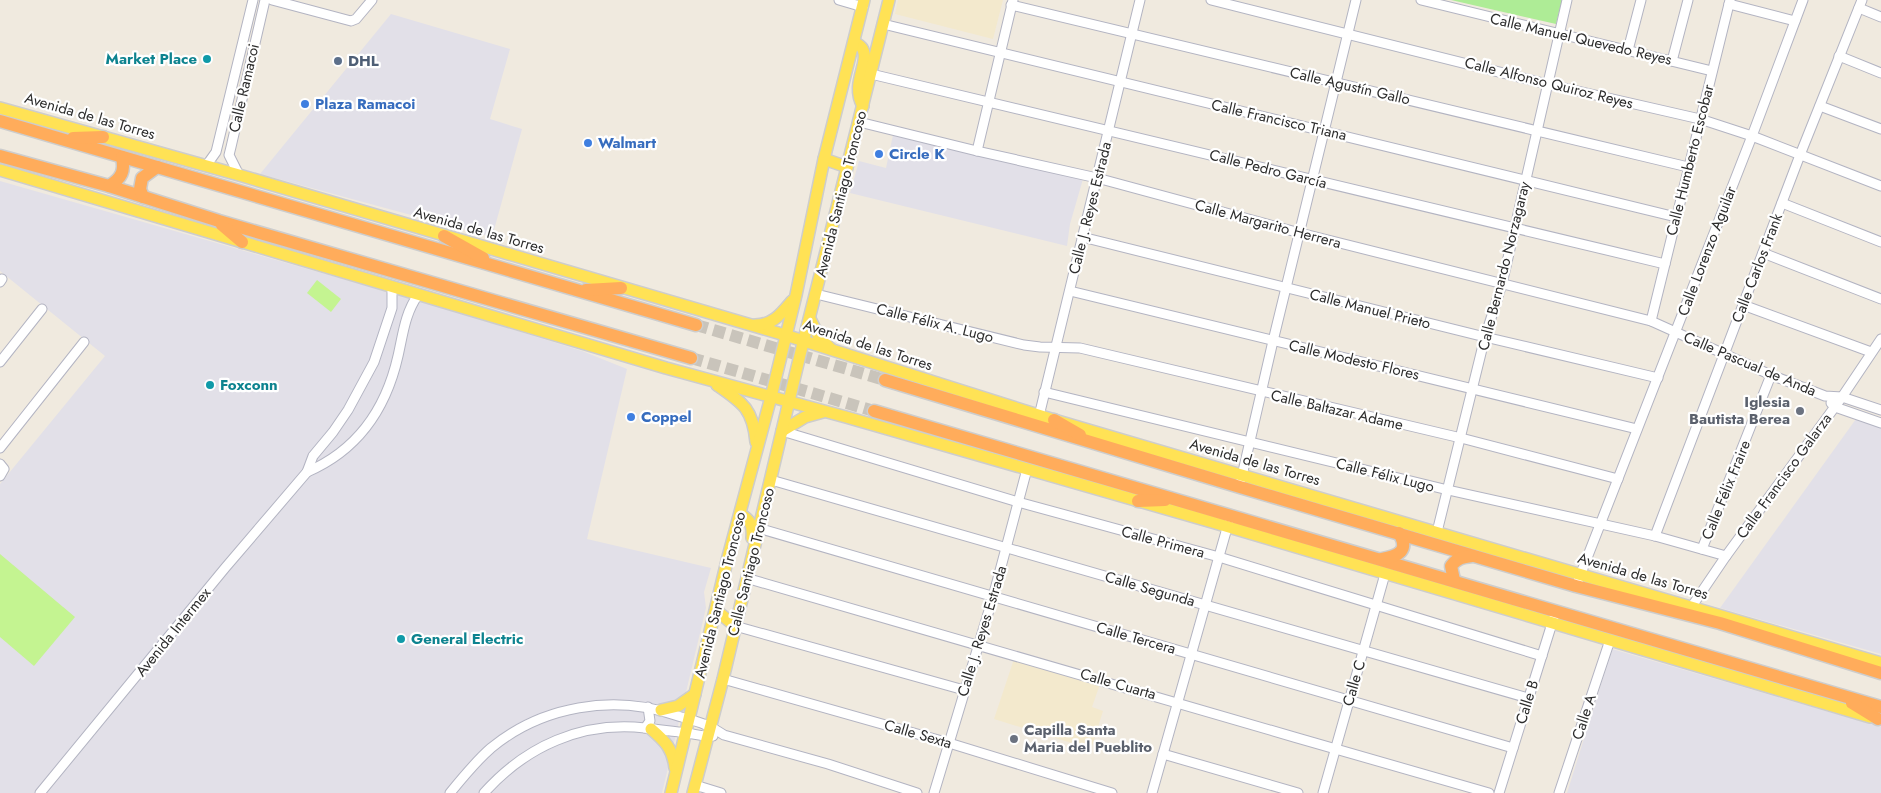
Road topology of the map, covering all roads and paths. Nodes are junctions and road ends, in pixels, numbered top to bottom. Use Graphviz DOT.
graph roads {
  1 [pos="253,0"];
  2 [pos="265,0"];
  3 [pos="272,0"];
  4 [pos="372,0"];
  5 [pos="839,0"];
  6 [pos="889,0"];
  7 [pos="1140,0"];
  8 [pos="1210,0"];
  9 [pos="1356,0"];
  10 [pos="1421,0"];
  11 [pos="1567,0"];
  12 [pos="1641,0"];
  13 [pos="1688,0"];
  14 [pos="1803,0"];
  15 [pos="1729,2"];
  16 [pos="1012,3"];
  17 [pos="864,4"];
  18 [pos="1860,4"];
  19 [pos="1881,17"];
  20 [pos="1795,20"];
  21 [pos="883,24"];
  22 [pos="1131,34"];
  23 [pos="1348,34"];
  24 [pos="1558,35"];
  25 [pos="854,42"];
  26 [pos="1628,50"];
  27 [pos="999,52"];
  28 [pos="1839,56"];
  29 [pos="1672,61"];
  30 [pos="1712,72"];
  31 [pos="1881,73"];
  32 [pos="871,74"];
  33 [pos="1121,82"];
  34 [pos="1336,83"];
  35 [pos="1547,84"];
  36 [pos="989,102"];
  37 [pos="863,106"];
  38 [pos="1820,106"];
  39 [pos="0,108"];
  40 [pos="1700,119"];
  41 [pos="0,121"];
  42 [pos="858,122"];
  43 [pos="1881,129"];
  44 [pos="1109,130"];
  45 [pos="1325,131"];
  46 [pos="1536,131"];
  47 [pos="1752,136"];
  48 [pos="103,137"];
  49 [pos="64,139"];
  50 [pos="977,151"];
  51 [pos="216,152"];
  52 [pos="1800,155"];
  53 [pos="0,156"];
  54 [pos="229,156"];
  55 [pos="122,157"];
  56 [pos="824,159"];
  57 [pos="206,166"];
  58 [pos="157,167"];
  59 [pos="847,167"];
  60 [pos="1688,167"];
  61 [pos="0,170"];
  62 [pos="239,175"];
  63 [pos="1097,178"];
  64 [pos="1313,180"];
  65 [pos="1525,180"];
  66 [pos="109,186"];
  67 [pos="1881,186"];
  68 [pos="143,196"];
  69 [pos="1782,203"];
  70 [pos="1676,218"];
  71 [pos="219,221"];
  72 [pos="1514,227"];
  73 [pos="1300,233"];
  74 [pos="444,236"];
  75 [pos="1082,237"];
  76 [pos="242,242"];
  77 [pos="1881,242"];
  78 [pos="1763,253"];
  79 [pos="1665,264"];
  80 [pos="505,270"];
  81 [pos="1502,284"];
  82 [pos="392,287"];
  83 [pos="621,288"];
  84 [pos="1286,288"];
  85 [pos="577,291"];
  86 [pos="1070,291"];
  87 [pos="816,294"];
  88 [pos="418,295"];
  89 [pos="796,296"];
  90 [pos="1881,299"];
  91 [pos="1743,305"];
  92 [pos="42,309"];
  93 [pos="810,318"];
  94 [pos="1651,321"];
  95 [pos="696,325"];
  96 [pos="748,325"];
  97 [pos="1676,333"];
  98 [pos="786,335"];
  99 [pos="1485,337"];
  100 [pos="1881,339"];
  101 [pos="1273,341"];
  102 [pos="84,342"];
  103 [pos="804,342"];
  104 [pos="1055,347"];
  105 [pos="834,352"];
  106 [pos="1872,352"];
  107 [pos="1724,354"];
  108 [pos="691,358"];
  109 [pos="0,362"];
  110 [pos="1771,375"];
  111 [pos="1658,378"];
  112 [pos="710,380"];
  113 [pos="885,380"];
  114 [pos="793,387"];
  115 [pos="1474,388"];
  116 [pos="1044,392"];
  117 [pos="1262,392"];
  118 [pos="1825,396"];
  119 [pos="771,397"];
  120 [pos="1842,397"];
  121 [pos="789,402"];
  122 [pos="1835,407"];
  123 [pos="1881,410"];
  124 [pos="874,411"];
  125 [pos="824,412"];
  126 [pos="1039,416"];
  127 [pos="1054,420"];
  128 [pos="1881,423"];
  129 [pos="1638,429"];
  130 [pos="782,431"];
  131 [pos="1461,438"];
  132 [pos="1251,442"];
  133 [pos="1100,446"];
  134 [pos="0,448"];
  135 [pos="757,451"];
  136 [pos="1027,469"];
  137 [pos="307,472"];
  138 [pos="1618,479"];
  139 [pos="771,480"];
  140 [pos="1241,481"];
  141 [pos="1448,490"];
  142 [pos="1177,500"];
  143 [pos="1138,501"];
  144 [pos="1018,502"];
  145 [pos="740,514"];
  146 [pos="1229,521"];
  147 [pos="1600,525"];
  148 [pos="758,528"];
  149 [pos="1437,532"];
  150 [pos="1399,533"];
  151 [pos="1654,536"];
  152 [pos="1007,548"];
  153 [pos="1702,549"];
  154 [pos="1475,555"];
  155 [pos="1726,556"];
  156 [pos="751,557"];
  157 [pos="1219,557"];
  158 [pos="1382,559"];
  159 [pos="1385,574"];
  160 [pos="746,578"];
  161 [pos="1454,580"];
  162 [pos="1578,580"];
  163 [pos="993,597"];
  164 [pos="1205,605"];
  165 [pos="1376,605"];
  166 [pos="716,610"];
  167 [pos="1556,610"];
  168 [pos="1689,610"];
  169 [pos="1552,623"];
  170 [pos="735,626"];
  171 [pos="1610,640"];
  172 [pos="979,643"];
  173 [pos="1363,650"];
  174 [pos="1191,654"];
  175 [pos="1542,656"];
  176 [pos="1881,663"];
  177 [pos="1881,673"];
  178 [pos="723,679"];
  179 [pos="964,690"];
  180 [pos="695,694"];
  181 [pos="1528,698"];
  182 [pos="1349,701"];
  183 [pos="1177,702"];
  184 [pos="648,707"];
  185 [pos="660,710"];
  186 [pos="1880,715"];
  187 [pos="689,720"];
  188 [pos="648,728"];
  189 [pos="709,731"];
  190 [pos="686,733"];
  191 [pos="949,743"];
  192 [pos="1513,748"];
  193 [pos="1335,749"];
  194 [pos="1163,754"];
  195 [pos="676,774"];
  196 [pos="694,789"];
  197 [pos="40,793"];
  198 [pos="450,793"];
  199 [pos="484,793"];
  200 [pos="671,793"];
  201 [pos="721,793"];
  202 [pos="917,793"];
  203 [pos="934,793"];
  204 [pos="1112,793"];
  205 [pos="1152,793"];
  206 [pos="1298,793"];
  207 [pos="1323,793"];
  208 [pos="1489,793"];
  209 [pos="1499,793"];
  210 [pos="1559,793"];
  1 -- 51 [label="street, Calle Ramacoi"];
  2 -- 54 [label="street, Calle Ramacoi"];
  3 -- 4 [label="street"];
  5 -- 17 [label="street"];
  6 -- 21 [label="main road, Avenida Santiago Troncoso"];
  7 -- 22 [label="street, Calle J. Reyes Estrada"];
  8 -- 23 [label="street, Calle Alfonso Quiroz Reyes"];
  9 -- 23 [label="street"];
  10 -- 24 [label="street, Calle Manuel Quevedo Reyes"];
  11 -- 24 [label="street, Calle Bernardo Norzagaray"];
  12 -- 26 [label="street"];
  13 -- 29 [label="street"];
  14 -- 20 [label="street, Calle Lorenzo Aguilar"];
  15 -- 20 [label="street"];
  15 -- 30 [label="street, Calle Humberto Escobar"];
  16 -- 22 [label="street, Calle Agustín Gallo"];
  16 -- 27 [label="street"];
  17 -- 25 [label="main road, Avenida Santiago Troncoso"];
  18 -- 19 [label="street"];
  18 -- 28 [label="street, Calle Carlos Frank"];
  20 -- 47 [label="street, Calle Lorenzo Aguilar"];
  21 -- 27 [label="street, Calle Francisco Triana"];
  21 -- 32 [label="main road, Avenida Santiago Troncoso"];
  22 -- 33 [label="street, Calle J. Reyes Estrada"];
  22 -- 34 [label="street, Calle Agustín Gallo"];
  23 -- 34 [label="street"];
  23 -- 35 [label="street, Calle Alfonso Quiroz Reyes"];
  24 -- 26 [label="street, Calle Manuel Quevedo Reyes"];
  24 -- 35 [label="street, Calle Bernardo Norzagaray"];
  25 -- 37 [label="main road"];
  25 -- 56 [label="main road, Avenida Santiago Troncoso"];
  26 -- 29 [label="street, Calle Manuel Quevedo Reyes"];
  27 -- 33 [label="street, Calle Francisco Triana"];
  27 -- 36 [label="street"];
  28 -- 31 [label="street"];
  28 -- 38 [label="street, Calle Carlos Frank"];
  29 -- 30 [label="street, Calle Manuel Quevedo Reyes"];
  30 -- 40 [label="street, Calle Humberto Escobar"];
  32 -- 36 [label="street, Calle Pedro García"];
  32 -- 37 [label="main road, Avenida Santiago Troncoso"];
  33 -- 44 [label="street, Calle J. Reyes Estrada"];
  33 -- 45 [label="street, Calle Francisco Triana"];
  34 -- 45 [label="street"];
  34 -- 46 [label="street, Calle Agustín Gallo"];
  35 -- 40 [label="street, Calle Alfonso Quiroz Reyes"];
  35 -- 46 [label="street, Calle Bernardo Norzagaray"];
  36 -- 44 [label="street, Calle Pedro García"];
  36 -- 50 [label="street"];
  37 -- 42 [label="main road, Avenida Santiago Troncoso"];
  38 -- 43 [label="street"];
  38 -- 52 [label="street, Calle Carlos Frank"];
  39 -- 48 [label="main road, Avenida de las Torres"];
  40 -- 47 [label="street, Calle Alfonso Quiroz Reyes"];
  40 -- 60 [label="street, Calle Humberto Escobar"];
  41 -- 49 [label="highway, Avenida de las Torres"];
  42 -- 50 [label="street, Calle Margarito Herrera"];
  42 -- 59 [label="main road, Avenida Santiago Troncoso"];
  44 -- 63 [label="street, Calle J. Reyes Estrada"];
  44 -- 64 [label="street, Calle Pedro García"];
  45 -- 64 [label="street"];
  45 -- 65 [label="street, Calle Francisco Triana"];
  46 -- 60 [label="street, Calle Agustín Gallo"];
  46 -- 65 [label="street, Calle Bernardo Norzagaray"];
  47 -- 52 [label="street, Calle Alfonso Quiroz Reyes"];
  47 -- 97 [label="street, Calle Lorenzo Aguilar"];
  48 -- 49 [label="highway"];
  48 -- 57 [label="main road, Avenida de las Torres"];
  49 -- 55 [label="highway, Avenida de las Torres"];
  50 -- 63 [label="street, Calle Margarito Herrera"];
  51 -- 54 [label="street"];
  51 -- 57 [label="street, Calle Ramacoi"];
  52 -- 67 [label="street, Calle Alfonso Quiroz Reyes"];
  52 -- 69 [label="street, Calle Carlos Frank"];
  53 -- 66 [label="highway"];
  54 -- 62 [label="street"];
  55 -- 58 [label="highway, Avenida de las Torres"];
  55 -- 66 [label="highway"];
  56 -- 59 [label="main road"];
  56 -- 89 [label="main road, Avenida Santiago Troncoso"];
  57 -- 62 [label="main road, Avenida de las Torres"];
  58 -- 68 [label="highway"];
  58 -- 80 [label="highway, Avenida de las Torres"];
  59 -- 87 [label="main road, Avenida Santiago Troncoso"];
  60 -- 70 [label="street, Calle Humberto Escobar"];
  61 -- 76 [label="main road"];
  62 -- 74 [label="main road, Avenida de las Torres"];
  63 -- 73 [label="street, Calle Margarito Herrera"];
  63 -- 75 [label="street, Calle J. Reyes Estrada"];
  64 -- 72 [label="street, Calle Pedro García"];
  64 -- 73 [label="street"];
  65 -- 70 [label="street, Calle Francisco Triana"];
  65 -- 72 [label="street, Calle Bernardo Norzagaray"];
  66 -- 68 [label="highway"];
  68 -- 71 [label="highway"];
  69 -- 77 [label="street"];
  69 -- 78 [label="street, Calle Carlos Frank"];
  70 -- 79 [label="street, Calle Humberto Escobar"];
  71 -- 76 [label="highway"];
  71 -- 108 [label="highway"];
  72 -- 79 [label="street, Calle Pedro García"];
  72 -- 81 [label="street, Calle Bernardo Norzagaray"];
  73 -- 81 [label="street, Calle Margarito Herrera"];
  73 -- 84 [label="street"];
  74 -- 80 [label="highway"];
  74 -- 83 [label="main road, Avenida de las Torres"];
  75 -- 84 [label="street, Calle Manuel Prieto"];
  75 -- 86 [label="street, Calle J. Reyes Estrada"];
  76 -- 82 [label="main road"];
  78 -- 90 [label="street"];
  78 -- 91 [label="street, Calle Carlos Frank"];
  79 -- 94 [label="street, Calle Humberto Escobar"];
  80 -- 85 [label="highway, Avenida de las Torres"];
  81 -- 94 [label="street, Calle Margarito Herrera"];
  81 -- 99 [label="street, Calle Bernardo Norzagaray"];
  82 -- 88 [label="main road"];
  82 -- 137 [label="street, Avenida Intermex"];
  83 -- 85 [label="highway"];
  83 -- 96 [label="main road, Avenida de las Torres"];
  84 -- 99 [label="street, Calle Manuel Prieto"];
  84 -- 101 [label="street"];
  85 -- 95 [label="highway, Avenida de las Torres"];
  86 -- 101 [label="street, Calle Modesto Flores"];
  86 -- 104 [label="street, Calle J. Reyes Estrada"];
  87 -- 93 [label="main road, Avenida Santiago Troncoso"];
  87 -- 104 [label="street, Calle Félix A. Lugo"];
  88 -- 112 [label="main road"];
  88 -- 137 [label="street, Avenida Intermex"];
  89 -- 96 [label="main road"];
  89 -- 98 [label="main road, Avenida Santiago Troncoso"];
  91 -- 106 [label="street"];
  91 -- 107 [label="street, Calle Carlos Frank"];
  92 -- 109 [label="street"];
  93 -- 103 [label="main road, Avenida Santiago Troncoso"];
  93 -- 105 [label="main road"];
  94 -- 97 [label="street, Calle Margarito Herrera"];
  96 -- 98 [label="main road, Avenida de las Torres"];
  97 -- 107 [label="street, Calle Pascual de Anda"];
  97 -- 111 [label="street, Calle Lorenzo Aguilar"];
  98 -- 103 [label="main road, Avenida de las Torres"];
  98 -- 119 [label="main road, Avenida Santiago Troncoso"];
  99 -- 111 [label="street, Calle Manuel Prieto"];
  99 -- 115 [label="street, Calle Bernardo Norzagaray"];
  100 -- 106 [label="street, Calle Francisco Galarza"];
  101 -- 115 [label="street, Calle Modesto Flores"];
  101 -- 117 [label="street"];
  102 -- 134 [label="street"];
  103 -- 105 [label="main road, Avenida de las Torres"];
  103 -- 114 [label="main road, Avenida Santiago Troncoso"];
  104 -- 116 [label="street, Calle J. Reyes Estrada"];
  104 -- 117 [label="street, Calle Baltazar Adame"];
  105 -- 126 [label="main road, Avenida de las Torres"];
  106 -- 120 [label="street, Calle Francisco Galarza"];
  107 -- 110 [label="street, Calle Pascual de Anda"];
  107 -- 151 [label="street, Calle Carlos Frank"];
  110 -- 118 [label="street, Calle Pascual de Anda"];
  110 -- 153 [label="street, Calle Félix Fraire"];
  111 -- 129 [label="street, Calle Lorenzo Aguilar"];
  112 -- 119 [label="main road"];
  112 -- 135 [label="main road"];
  113 -- 133 [label="highway, Avenida de las Torres"];
  114 -- 121 [label="main road, Calle Santiago Troncoso"];
  115 -- 129 [label="street, Calle Modesto Flores"];
  115 -- 131 [label="street, Calle Bernardo Norzagaray"];
  116 -- 126 [label="street, Calle J. Reyes Estrada"];
  116 -- 132 [label="street, Calle Félix Lugo"];
  117 -- 131 [label="street, Calle Baltazar Adame"];
  117 -- 132 [label="street"];
  118 -- 120 [label="street, Calle Pascual de Anda"];
  118 -- 122 [label="street, Calle Pascual de Anda"];
  119 -- 121 [label="main road"];
  119 -- 135 [label="main road, Avenida Santiago Troncoso"];
  120 -- 122 [label="street, Calle Francisco Galarza"];
  120 -- 123 [label="street, Calle Pascual de Anda"];
  121 -- 125 [label="main road"];
  121 -- 130 [label="main road, Calle Santiago Troncoso"];
  122 -- 128 [label="street"];
  122 -- 155 [label="street, Calle Francisco Galarza"];
  124 -- 142 [label="highway"];
  125 -- 130 [label="main road"];
  125 -- 136 [label="main road"];
  126 -- 127 [label="main road, Avenida de las Torres"];
  127 -- 133 [label="highway"];
  127 -- 140 [label="main road, Avenida de las Torres"];
  129 -- 138 [label="street, Calle Lorenzo Aguilar"];
  130 -- 139 [label="main road, Calle Santiago Troncoso"];
  130 -- 144 [label="street, Calle Primera"];
  131 -- 138 [label="street, Calle Baltazar Adame"];
  131 -- 141 [label="street, Calle Bernardo Norzagaray"];
  132 -- 140 [label="street"];
  132 -- 141 [label="street, Calle Félix Lugo"];
  133 -- 140 [label="highway, Avenida de las Torres"];
  135 -- 145 [label="main road, Avenida Santiago Troncoso"];
  136 -- 143 [label="main road"];
  136 -- 144 [label="street, Calle J. Reyes Estrada"];
  137 -- 197 [label="street, Avenida Intermex"];
  138 -- 147 [label="street, Calle Lorenzo Aguilar"];
  139 -- 148 [label="main road, Calle Santiago Troncoso"];
  139 -- 152 [label="street, Calle Segunda"];
  140 -- 149 [label="main road, Avenida de las Torres"];
  140 -- 150 [label="highway, Avenida de las Torres"];
  141 -- 147 [label="street, Calle Félix Lugo"];
  141 -- 149 [label="street, Calle Bernardo Norzagaray"];
  142 -- 143 [label="highway"];
  142 -- 146 [label="highway"];
  143 -- 146 [label="main road"];
  144 -- 152 [label="street, Calle J. Reyes Estrada"];
  144 -- 157 [label="street, Calle Primera"];
  145 -- 156 [label="main road"];
  145 -- 166 [label="main road, Avenida Santiago Troncoso"];
  146 -- 157 [label="street"];
  146 -- 158 [label="highway"];
  146 -- 159 [label="main road"];
  147 -- 151 [label="street, Calle Félix Lugo"];
  147 -- 162 [label="street, Calle Lorenzo Aguilar"];
  148 -- 156 [label="main road, Calle Santiago Troncoso"];
  148 -- 163 [label="street, Calle Tercera"];
  149 -- 162 [label="main road, Avenida de las Torres"];
  150 -- 154 [label="highway, Avenida de las Torres"];
  150 -- 158 [label="highway"];
  151 -- 153 [label="street, Calle Félix Lugo"];
  152 -- 163 [label="street, Calle J. Reyes Estrada"];
  152 -- 164 [label="street, Calle Segunda"];
  153 -- 155 [label="street, Calle Félix Lugo"];
  154 -- 161 [label="highway"];
  154 -- 162 [label="highway, Avenida de las Torres"];
  155 -- 168 [label="street, Calle Francisco Galarza"];
  156 -- 160 [label="main road, Calle Santiago Troncoso"];
  157 -- 164 [label="street"];
  157 -- 165 [label="street, Calle Primera"];
  158 -- 161 [label="highway"];
  159 -- 165 [label="street, Calle C"];
  159 -- 169 [label="main road"];
  160 -- 170 [label="main road, Calle Santiago Troncoso"];
  160 -- 172 [label="street, Calle Cuarta"];
  161 -- 167 [label="highway"];
  162 -- 168 [label="highway, Avenida de las Torres"];
  163 -- 172 [label="street, Calle J. Reyes Estrada"];
  163 -- 174 [label="street, Calle Tercera"];
  164 -- 173 [label="street, Calle Segunda"];
  164 -- 174 [label="street"];
  165 -- 173 [label="street, Calle C"];
  165 -- 175 [label="street, Calle Primera"];
  166 -- 170 [label="main road"];
  166 -- 180 [label="main road, Avenida Santiago Troncoso"];
  167 -- 169 [label="street, Calle B"];
  167 -- 186 [label="highway"];
  168 -- 176 [label="main road, Avenida de las Torres"];
  168 -- 177 [label="highway, Avenida de las Torres"];
  169 -- 171 [label="main road"];
  169 -- 175 [label="street, Calle B"];
  170 -- 178 [label="main road, Calle Santiago Troncoso"];
  170 -- 179 [label="street"];
  171 -- 186 [label="main road"];
  171 -- 210 [label="street, Calle A"];
  172 -- 179 [label="street, Calle J. Reyes Estrada"];
  172 -- 183 [label="street, Calle Cuarta"];
  173 -- 181 [label="street, Calle Segunda"];
  173 -- 182 [label="street, Calle C"];
  174 -- 182 [label="street, Calle Tercera"];
  174 -- 183 [label="street"];
  175 -- 181 [label="street, Calle B"];
  178 -- 189 [label="main road, Calle Santiago Troncoso"];
  178 -- 191 [label="street, Calle Sexta"];
  179 -- 191 [label="street, Calle J. Reyes Estrada"];
  180 -- 185 [label="main road"];
  180 -- 187 [label="main road, Avenida Santiago Troncoso"];
  181 -- 192 [label="street, Calle B"];
  182 -- 192 [label="street, Calle Tercera"];
  182 -- 193 [label="street, Calle C"];
  183 -- 193 [label="street, Calle Cuarta"];
  183 -- 194 [label="street"];
  184 -- 185 [label="street"];
  184 -- 188 [label="street"];
  184 -- 198 [label="street"];
  185 -- 187 [label="street"];
  187 -- 189 [label="street"];
  187 -- 190 [label="main road, Avenida Santiago Troncoso"];
  188 -- 190 [label="street"];
  188 -- 195 [label="main road"];
  188 -- 199 [label="street"];
  189 -- 190 [label="street"];
  189 -- 196 [label="main road"];
  189 -- 202 [label="street"];
  190 -- 195 [label="main road, Avenida Santiago Troncoso"];
  191 -- 203 [label="street, Calle J. Reyes Estrada"];
  191 -- 204 [label="street, Calle Sexta"];
  192 -- 209 [label="street, Calle B"];
  193 -- 207 [label="street, Calle C"];
  193 -- 208 [label="street, Calle Cuarta"];
  194 -- 205 [label="street"];
  194 -- 206 [label="street"];
  195 -- 200 [label="main road, Avenida Santiago Troncoso"];
  196 -- 201 [label="street"];
}
